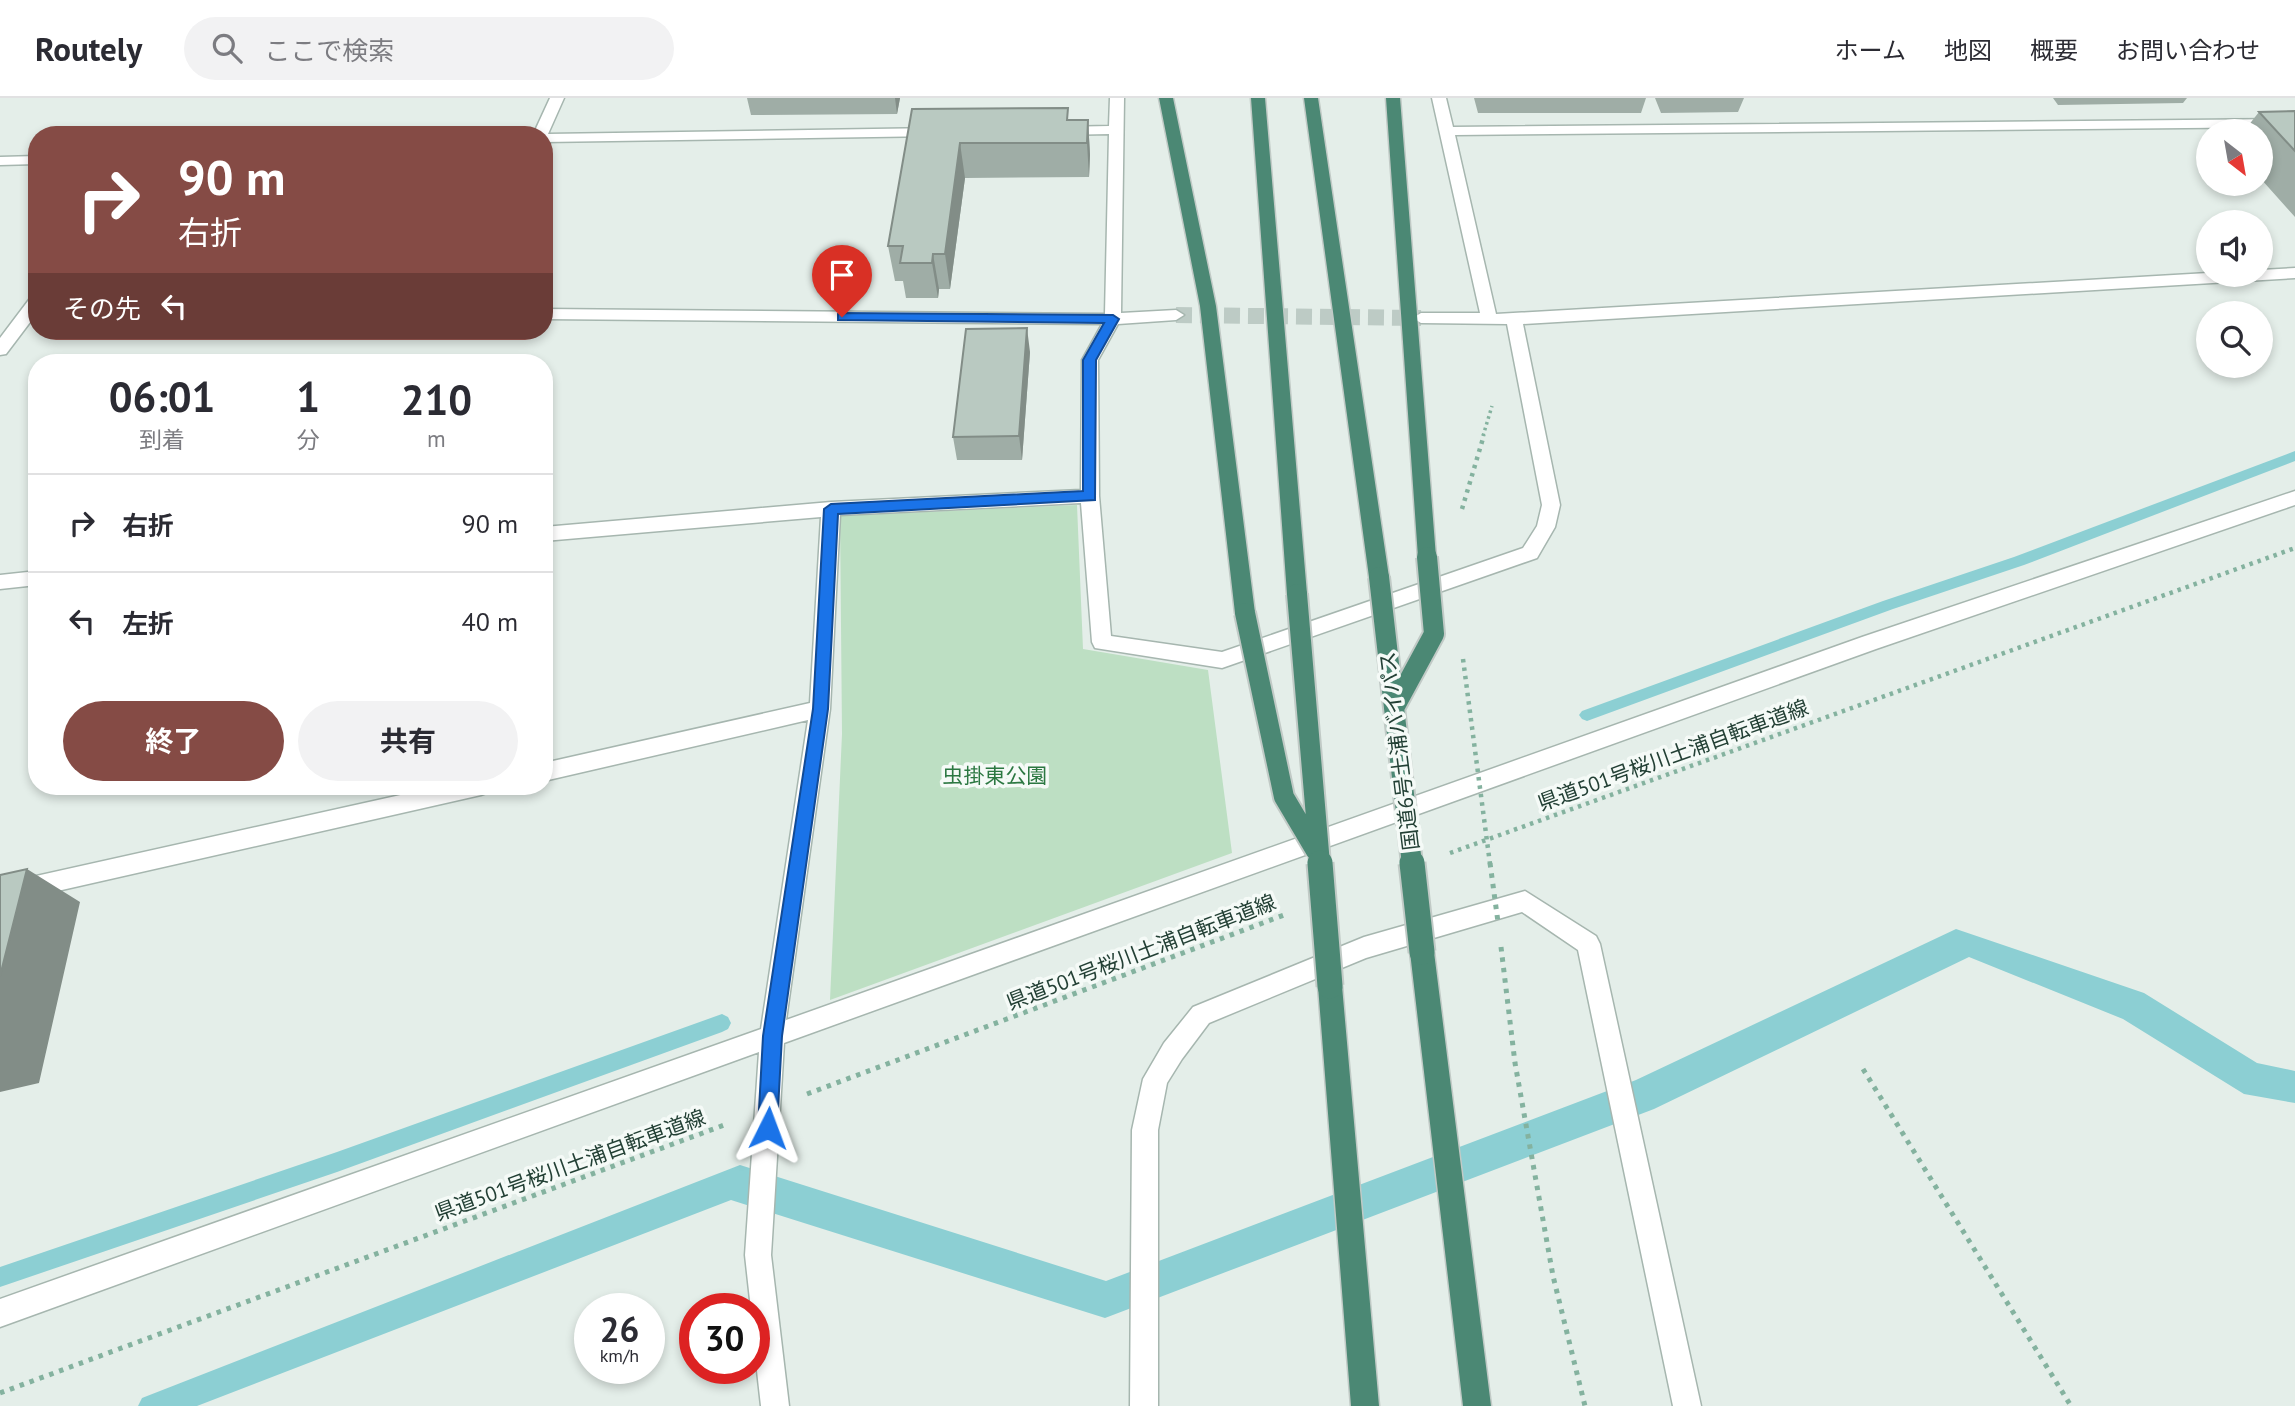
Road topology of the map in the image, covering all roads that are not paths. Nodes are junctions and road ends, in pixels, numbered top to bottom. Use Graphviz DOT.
graph roads {
  1 [pos="557,98"];
  2 [pos="1117,98"];
  3 [pos="1166,98"];
  4 [pos="1258,98"];
  5 [pos="1311,98"];
  6 [pos="1394,98"];
  7 [pos="1439,98"];
  8 [pos="2295,123"];
  9 [pos="546,126"];
  10 [pos="1117,130"];
  11 [pos="1047,131"];
  12 [pos="1446,131"];
  13 [pos="950,132"];
  14 [pos="553,136"];
  15 [pos="28,160"];
  16 [pos="0,161"];
  17 [pos="2295,273"];
  18 [pos="553,314"];
  19 [pos="28,316"];
  20 [pos="1176,316"];
  21 [pos="1421,318"];
  22 [pos="1113,319"];
  23 [pos="1489,319"];
  24 [pos="1514,319"];
  25 [pos="0,350"];
  26 [pos="1090,496"];
  27 [pos="2295,498"];
  28 [pos="831,509"];
  29 [pos="553,533"];
  30 [pos="28,580"];
  31 [pos="0,582"];
  32 [pos="1394,708"];
  33 [pos="820,709"];
  34 [pos="553,770"];
  35 [pos="441,795"];
  36 [pos="1319,855"];
  37 [pos="0,894"];
  38 [pos="772,1036"];
  39 [pos="0,1314"];
  40 [pos="775,1406"];
  41 [pos="1144,1406"];
  42 [pos="1365,1406"];
  43 [pos="1477,1406"];
  44 [pos="1687,1406"];
  1 -- 9 [label="street"];
  2 -- 10 [label="street"];
  3 -- 36 [label="highway, bridge"];
  4 -- 36 [label="highway, bridge"];
  5 -- 32 [label="highway, 国道6号土浦バイパス, bridge"];
  6 -- 32 [label="highway, bridge"];
  7 -- 12 [label="street"];
  8 -- 12 [label="street"];
  10 -- 11 [label="street"];
  10 -- 22 [label="street"];
  12 -- 23 [label="street"];
  13 -- 14 [label="street"];
  15 -- 16 [label="street"];
  17 -- 24 [label="street"];
  18 -- 22 [label="street"];
  19 -- 25 [label="street"];
  20 -- 22 [label="street"];
  21 -- 23 [label="street"];
  22 -- 26 [label="street"];
  23 -- 24 [label="street"];
  24 -- 26 [label="street"];
  26 -- 28 [label="street"];
  27 -- 38 [label="street"];
  28 -- 29 [label="street"];
  28 -- 33 [label="street"];
  30 -- 31 [label="street"];
  32 -- 43 [label="highway, 国道6号土浦バイパス, bridge"];
  33 -- 34 [label="street"];
  33 -- 38 [label="street"];
  35 -- 37 [label="street"];
  36 -- 42 [label="highway, bridge"];
  38 -- 39 [label="street"];
  38 -- 40 [label="street"];
  41 -- 44 [label="street"];
}
